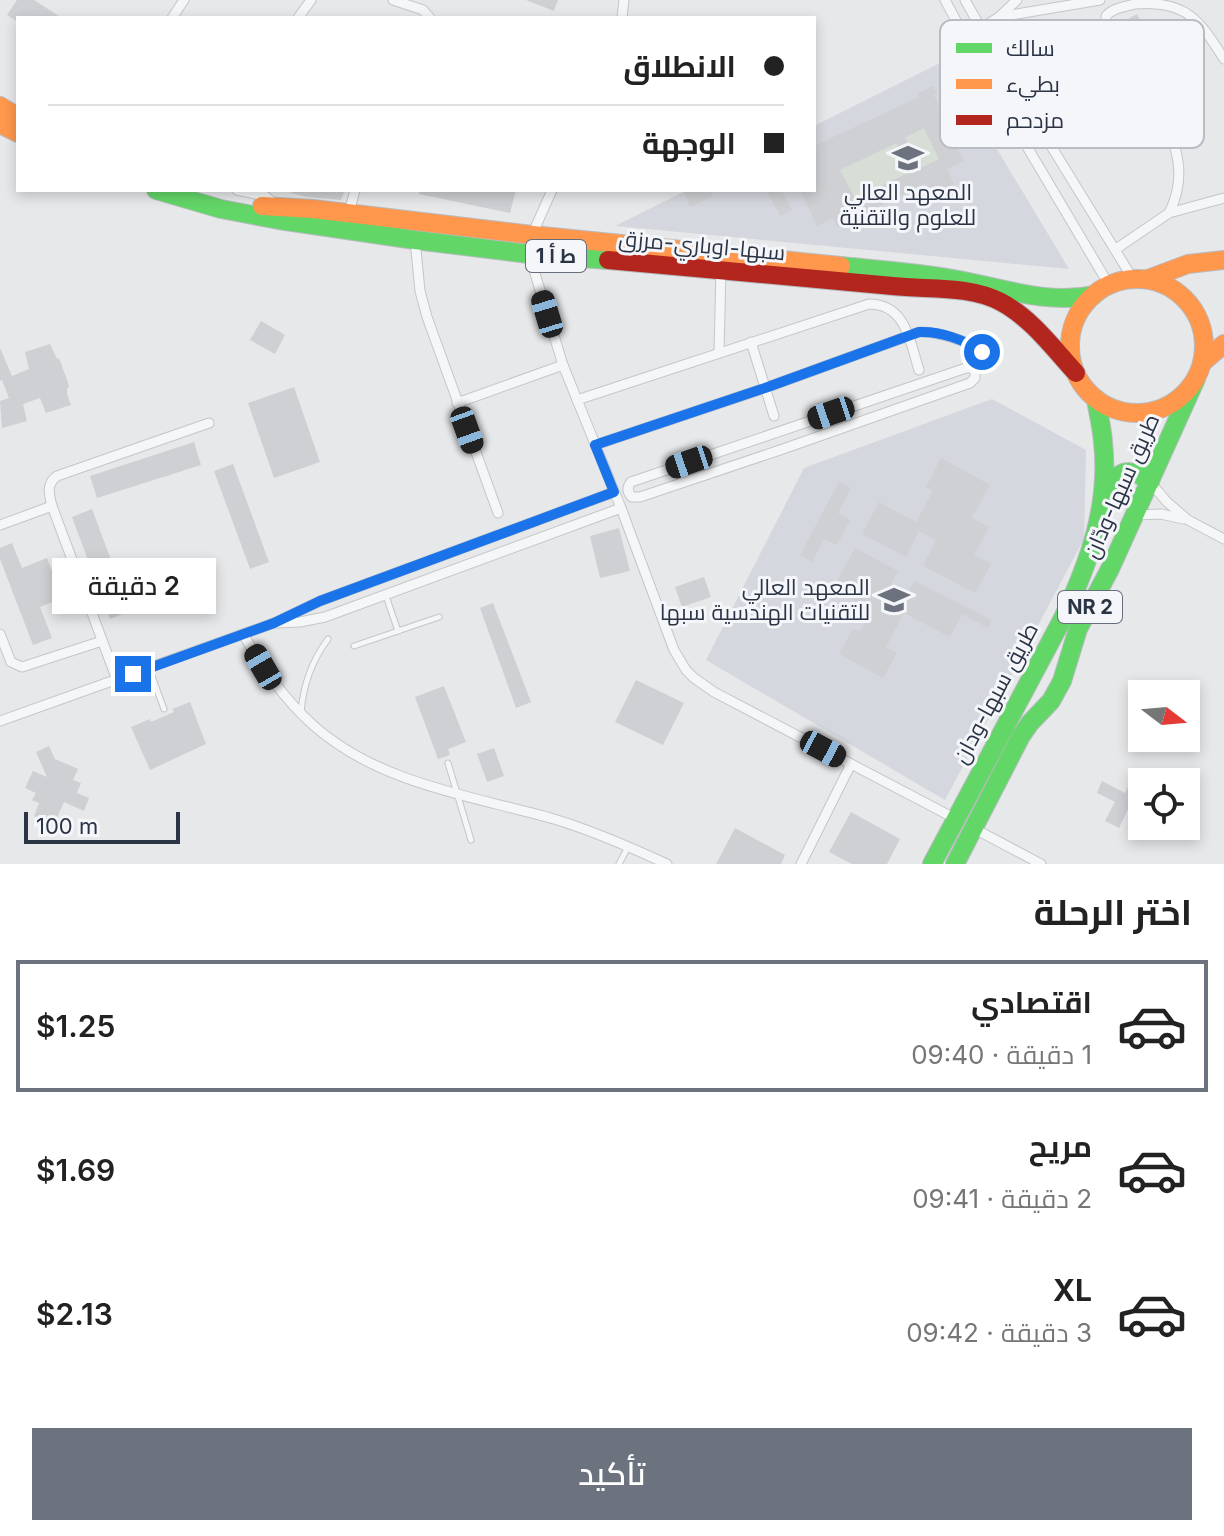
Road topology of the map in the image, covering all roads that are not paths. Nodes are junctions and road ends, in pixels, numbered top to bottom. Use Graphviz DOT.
graph roads {
  1 [pos="393,0"];
  2 [pos="945,0"];
  3 [pos="965,0"];
  4 [pos="1017,0"];
  5 [pos="1100,0"];
  6 [pos="428,16"];
  7 [pos="999,17"];
  8 [pos="956,20"];
  9 [pos="975,20"];
  10 [pos="994,20"];
  11 [pos="1106,20"];
  12 [pos="1199,20"];
  13 [pos="1204,28"];
  14 [pos="1224,59"];
  15 [pos="1025,148"];
  16 [pos="1053,148"];
  17 [pos="1176,148"];
  18 [pos="163,192"];
  19 [pos="201,192"];
  20 [pos="246,192"];
  21 [pos="354,192"];
  22 [pos="551,192"];
  23 [pos="1224,198"];
  24 [pos="277,208"];
  25 [pos="349,213"];
  26 [pos="1169,213"];
  27 [pos="532,235"];
  28 [pos="415,240"];
  29 [pos="1116,249"];
  30 [pos="529,254"];
  31 [pos="1224,260"];
  32 [pos="721,269"];
  33 [pos="1141,279"];
  34 [pos="962,285"];
  35 [pos="1102,290"];
  36 [pos="908,336"];
  37 [pos="751,342"];
  38 [pos="719,352"];
  39 [pos="1213,358"];
  40 [pos="563,365"];
  41 [pos="919,370"];
  42 [pos="975,372"];
  43 [pos="1076,373"];
  44 [pos="765,388"];
  45 [pos="1096,399"];
  46 [pos="577,400"];
  47 [pos="457,403"];
  48 [pos="774,416"];
  49 [pos="209,423"];
  50 [pos="777,431"];
  51 [pos="595,445"];
  52 [pos="783,449"];
  53 [pos="1150,482"];
  54 [pos="1105,489"];
  55 [pos="614,492"];
  56 [pos="52,506"];
  57 [pos="621,508"];
  58 [pos="498,513"];
  59 [pos="1135,515"];
  60 [pos="1188,520"];
  61 [pos="0,525"];
  62 [pos="1224,539"];
  63 [pos="448,555"];
  64 [pos="452,570"];
  65 [pos="362,586"];
  66 [pos="386,595"];
  67 [pos="368,601"];
  68 [pos="439,617"];
  69 [pos="274,623"];
  70 [pos="398,631"];
  71 [pos="0,634"];
  72 [pos="243,634"];
  73 [pos="328,639"];
  74 [pos="102,641"];
  75 [pos="354,646"];
  76 [pos="149,668"];
  77 [pos="117,680"];
  78 [pos="164,709"];
  79 [pos="301,714"];
  80 [pos="0,721"];
  81 [pos="448,763"];
  82 [pos="851,764"];
  83 [pos="457,794"];
  84 [pos="955,819"];
  85 [pos="973,828"];
  86 [pos="471,840"];
  87 [pos="628,846"];
  88 [pos="619,864"];
  89 [pos="667,864"];
  90 [pos="801,864"];
  91 [pos="932,864"];
  92 [pos="955,864"];
  93 [pos="1041,864"];
  1 -- 6 [label="street"];
  2 -- 8 [label="street"];
  3 -- 9 [label="street"];
  4 -- 7 [label="street"];
  5 -- 7 [label="street"];
  7 -- 10 [label="street"];
  11 -- 12 [label="street"];
  13 -- 14 [label="street"];
  15 -- 35 [label="street"];
  16 -- 29 [label="street"];
  17 -- 26 [label="street"];
  18 -- 28 [label="highway, سبها-اوباري-مرزق / ط أ 1"];
  19 -- 24 [label="highway, سبها-اوباري-مرزق / ط أ 1"];
  20 -- 24 [label="street"];
  21 -- 25 [label="street"];
  22 -- 27 [label="street"];
  23 -- 26 [label="street"];
  24 -- 25 [label="highway, سبها-اوباري-مرزق / ط أ 1"];
  25 -- 27 [label="highway, سبها-اوباري-مرزق / ط أ 1"];
  26 -- 29 [label="street"];
  27 -- 30 [label="street"];
  27 -- 34 [label="highway, سبها-اوباري-مرزق / ط أ 1"];
  28 -- 30 [label="highway, سبها-اوباري-مرزق / ط أ 1"];
  28 -- 47 [label="street"];
  29 -- 33 [label="street"];
  30 -- 32 [label="highway, سبها-اوباري-مرزق / ط أ 1"];
  30 -- 40 [label="street"];
  31 -- 33 [label="highway"];
  32 -- 34 [label="highway, سبها-اوباري-مرزق / ط أ 1"];
  32 -- 38 [label="street"];
  33 -- 35 [label="highway"];
  33 -- 39 [label="highway"];
  34 -- 35 [label="highway, سبها-اوباري-مرزق / ط أ 1"];
  34 -- 43 [label="highway, سبها-اوباري-مرزق / ط أ 1"];
  35 -- 43 [label="highway"];
  36 -- 37 [label="street"];
  36 -- 41 [label="street"];
  36 -- 42 [label="street"];
  36 -- 44 [label="street"];
  37 -- 38 [label="street"];
  37 -- 44 [label="street"];
  38 -- 46 [label="street"];
  39 -- 45 [label="highway"];
  39 -- 53 [label="highway, طريق سبها-ودّان / NR 2"];
  40 -- 46 [label="street"];
  40 -- 47 [label="street"];
  42 -- 50 [label="street"];
  42 -- 52 [label="street"];
  43 -- 45 [label="highway"];
  44 -- 48 [label="street"];
  44 -- 51 [label="street"];
  45 -- 54 [label="highway, طريق سبها-ودان / NR 2"];
  46 -- 51 [label="street"];
  47 -- 58 [label="street"];
  49 -- 56 [label="street"];
  50 -- 52 [label="street"];
  50 -- 52 [label="street"];
  51 -- 55 [label="street"];
  53 -- 54 [label="highway"];
  53 -- 59 [label="highway, طريق سبها-ودّان / NR 2"];
  53 -- 60 [label="street"];
  54 -- 84 [label="highway, طريق سبها-ودان / NR 2"];
  55 -- 57 [label="street"];
  55 -- 63 [label="street"];
  56 -- 61 [label="street"];
  56 -- 74 [label="street"];
  57 -- 64 [label="street"];
  57 -- 82 [label="street"];
  59 -- 60 [label="street"];
  59 -- 85 [label="highway, طريق سبها-ودّان / NR 2"];
  60 -- 62 [label="street"];
  63 -- 64 [label="street"];
  63 -- 65 [label="street"];
  64 -- 66 [label="street"];
  65 -- 67 [label="street"];
  65 -- 69 [label="street"];
  66 -- 67 [label="street"];
  66 -- 70 [label="lane"];
  67 -- 69 [label="street"];
  68 -- 70 [label="lane"];
  69 -- 72 [label="street"];
  70 -- 75 [label="lane"];
  71 -- 74 [label="street"];
  72 -- 76 [label="street"];
  72 -- 79 [label="street"];
  73 -- 79 [label="lane"];
  74 -- 77 [label="street"];
  76 -- 77 [label="street"];
  76 -- 78 [label="lane"];
  77 -- 80 [label="street"];
  79 -- 83 [label="street"];
  81 -- 83 [label="lane"];
  82 -- 84 [label="street"];
  82 -- 90 [label="street"];
  83 -- 86 [label="lane"];
  83 -- 87 [label="street"];
  84 -- 85 [label="street"];
  84 -- 91 [label="highway, طريق سبها-ودان / NR 2"];
  85 -- 92 [label="highway, طريق سبها-ودّان / NR 2"];
  85 -- 93 [label="street"];
  87 -- 88 [label="lane"];
  87 -- 89 [label="street"];
}
